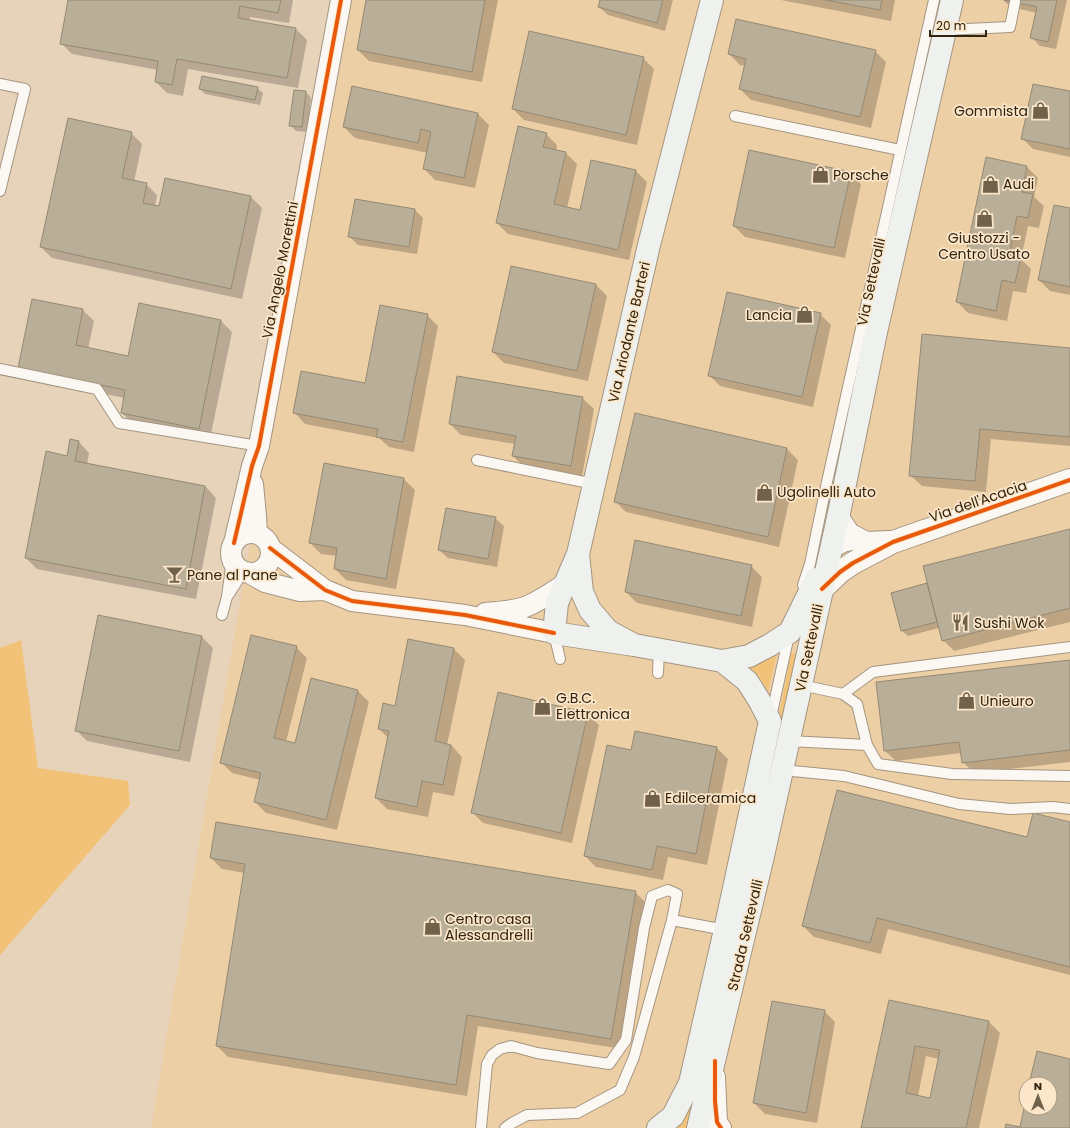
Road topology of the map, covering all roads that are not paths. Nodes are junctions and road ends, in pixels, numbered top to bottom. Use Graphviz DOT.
graph roads {
  1 [pos="341,0"];
  2 [pos="712,0"];
  3 [pos="934,0"];
  4 [pos="952,0"];
  5 [pos="1015,2"];
  6 [pos="945,30"];
  7 [pos="0,84"];
  8 [pos="735,116"];
  9 [pos="900,150"];
  10 [pos="0,191"];
  11 [pos="0,369"];
  12 [pos="259,446"];
  13 [pos="477,460"];
  14 [pos="252,466"];
  15 [pos="1070,480"];
  16 [pos="594,484"];
  17 [pos="838,518"];
  18 [pos="816,536"];
  19 [pos="264,541"];
  20 [pos="893,542"];
  21 [pos="866,543"];
  22 [pos="578,554"];
  23 [pos="830,554"];
  24 [pos="239,562"];
  25 [pos="853,563"];
  26 [pos="810,564"];
  27 [pos="566,583"];
  28 [pos="822,589"];
  29 [pos="325,590"];
  30 [pos="226,597"];
  31 [pos="222,615"];
  32 [pos="465,615"];
  33 [pos="554,632"];
  34 [pos="790,632"];
  35 [pos="634,645"];
  36 [pos="1070,647"];
  37 [pos="659,649"];
  38 [pos="560,659"];
  39 [pos="722,661"];
  40 [pos="658,673"];
  41 [pos="801,685"];
  42 [pos="843,694"];
  43 [pos="770,721"];
  44 [pos="789,741"];
  45 [pos="867,745"];
  46 [pos="782,770"];
  47 [pos="1070,776"];
  48 [pos="1070,809"];
  49 [pos="672,920"];
  50 [pos="725,930"];
  51 [pos="715,1061"];
  52 [pos="481,1128"];
  53 [pos="506,1128"];
  54 [pos="658,1128"];
  55 [pos="698,1128"];
  56 [pos="721,1128"];
  1 -- 12 [label="street, Via Angelo Morettini"];
  2 -- 16 [label="main road, Via Ariodante Barteri"];
  3 -- 9 [label="lane, Via Settevalli"];
  4 -- 6 [label="main road, Via Settevalli"];
  5 -- 6 [label="lane"];
  6 -- 17 [label="main road, Via Settevalli"];
  7 -- 10 [label="lane"];
  8 -- 9 [label="lane"];
  9 -- 18 [label="lane, Via Settevalli"];
  11 -- 12 [label="lane"];
  12 -- 14 [label="street, Via Angelo Morettini"];
  13 -- 16 [label="lane"];
  14 -- 19 [label="street, Via Angelo Morettini"];
  14 -- 24 [label="street, Via Angelo Morettini"];
  15 -- 20 [label="street, Via dell'Acacia"];
  16 -- 22 [label="main road, Via Ariodante Barteri"];
  17 -- 21 [label="street"];
  17 -- 23 [label="main road, Via Settevalli"];
  18 -- 23 [label="lane"];
  18 -- 26 [label="lane, Via Settevalli"];
  19 -- 24 [label="street"];
  19 -- 24 [label="street, Via Angelo Morettini"];
  19 -- 29 [label="street"];
  20 -- 21 [label="street"];
  20 -- 25 [label="street"];
  21 -- 23 [label="lane"];
  22 -- 27 [label="main road"];
  22 -- 35 [label="main road, Via Ariodante Barteri"];
  23 -- 25 [label="lane"];
  23 -- 26 [label="lane"];
  23 -- 28 [label="main road, Via Settevalli"];
  23 -- 34 [label="main road"];
  24 -- 29 [label="street"];
  24 -- 30 [label="lane"];
  24 -- 30 [label="lane"];
  25 -- 28 [label="street"];
  26 -- 34 [label="lane, Via Settevalli"];
  27 -- 32 [label="street"];
  27 -- 33 [label="main road"];
  28 -- 41 [label="main road, Via Settevalli"];
  29 -- 32 [label="street"];
  30 -- 31 [label="lane"];
  32 -- 33 [label="street"];
  33 -- 35 [label="main road"];
  33 -- 38 [label="lane"];
  34 -- 39 [label="main road"];
  34 -- 43 [label="lane, Via Settevalli"];
  35 -- 37 [label="main road"];
  36 -- 42 [label="lane"];
  37 -- 39 [label="main road"];
  37 -- 40 [label="lane"];
  39 -- 43 [label="main road"];
  41 -- 42 [label="lane"];
  41 -- 44 [label="main road, Via Settevalli"];
  42 -- 45 [label="lane"];
  43 -- 50 [label="main road, Strada Settevalli"];
  44 -- 45 [label="lane"];
  44 -- 46 [label="main road, Strada Settevalli"];
  45 -- 47 [label="lane"];
  46 -- 48 [label="lane"];
  46 -- 51 [label="main road, Strada Settevalli"];
  49 -- 50 [label="lane"];
  49 -- 52 [label="lane"];
  49 -- 53 [label="lane"];
  50 -- 54 [label="main road, Strada Settevalli"];
  51 -- 55 [label="main road, Strada Settevalli"];
  51 -- 56 [label="street"];
}
